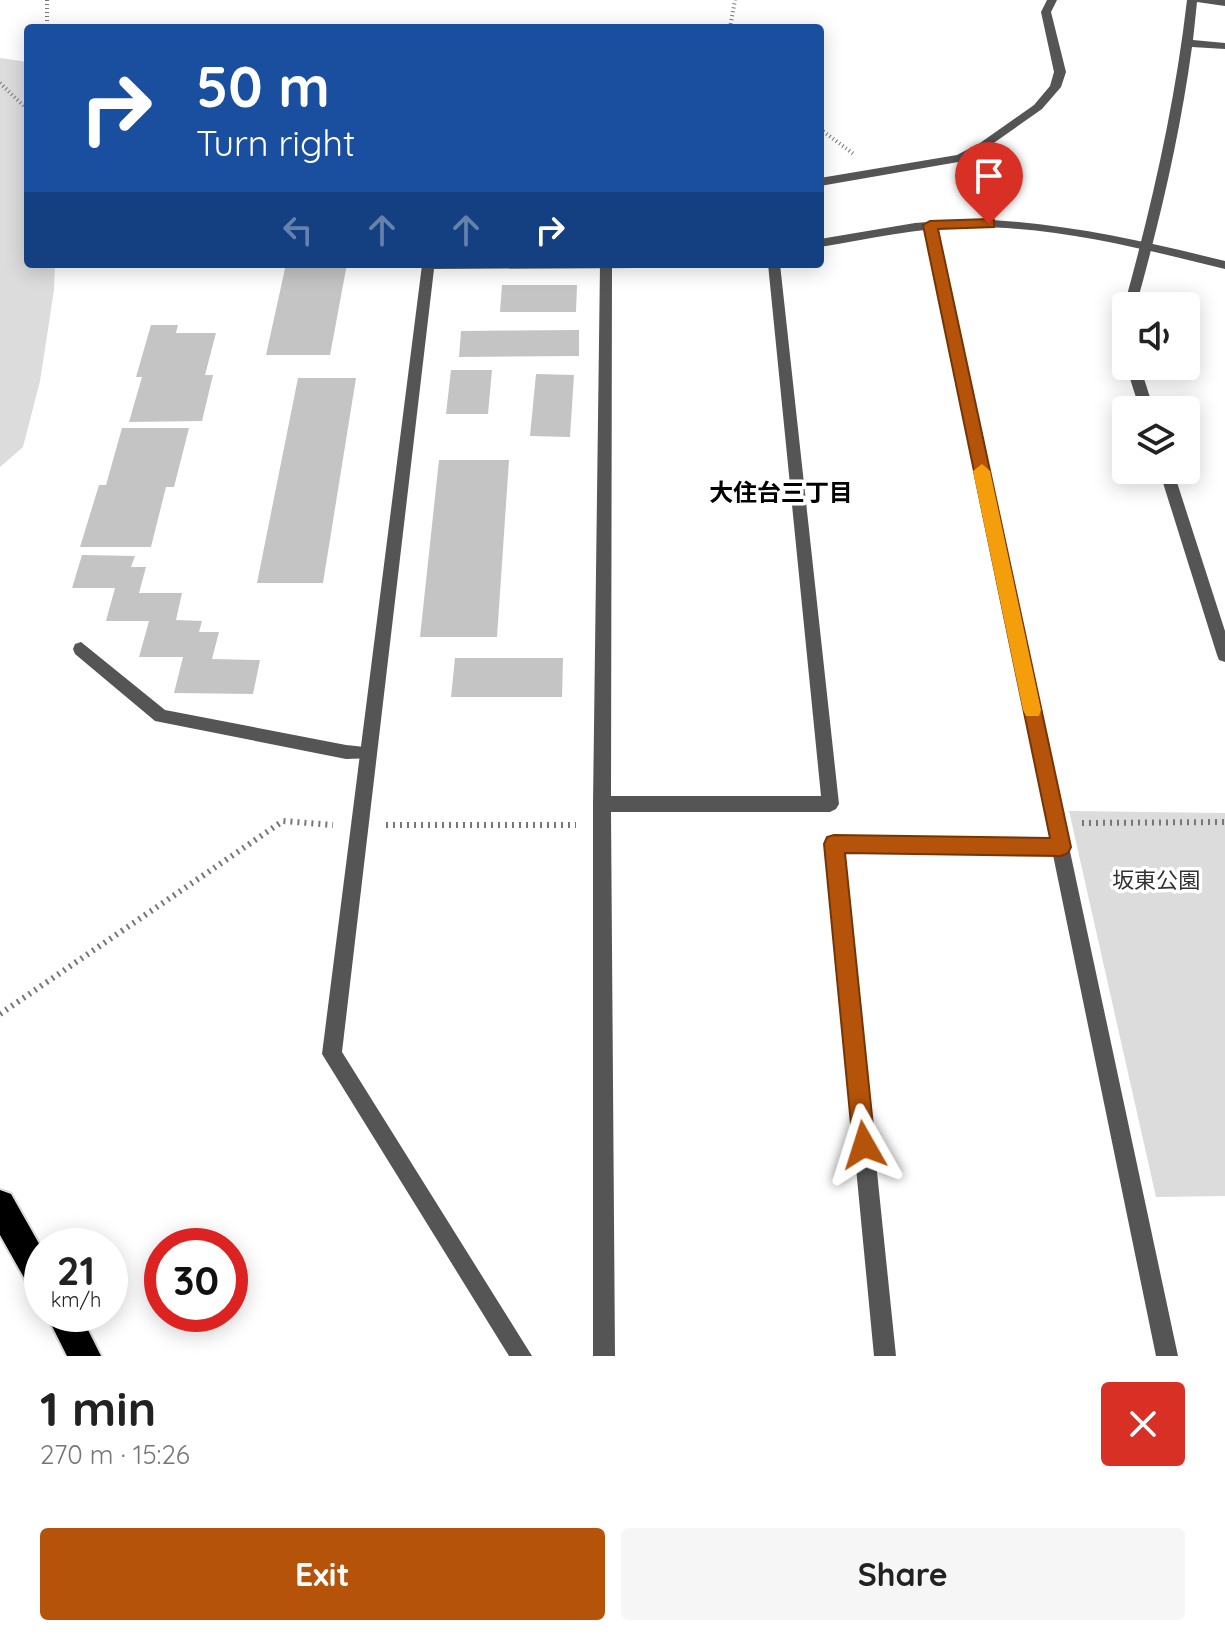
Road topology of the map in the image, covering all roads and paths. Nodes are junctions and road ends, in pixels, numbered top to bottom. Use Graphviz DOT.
graph roads {
  1 [pos="47,0"];
  2 [pos="735,0"];
  3 [pos="1052,0"];
  4 [pos="1192,0"];
  5 [pos="1201,0"];
  6 [pos="1225,3"];
  7 [pos="47,24"];
  8 [pos="731,24"];
  9 [pos="1188,43"];
  10 [pos="1225,46"];
  11 [pos="0,83"];
  12 [pos="24,106"];
  13 [pos="824,132"];
  14 [pos="879,172"];
  15 [pos="824,181"];
  16 [pos="930,225"];
  17 [pos="824,242"];
  18 [pos="1147,246"];
  19 [pos="1225,265"];
  20 [pos="428,268"];
  21 [pos="606,268"];
  22 [pos="774,268"];
  23 [pos="1134,292"];
  24 [pos="1170,484"];
  25 [pos="81,649"];
  26 [pos="1225,655"];
  27 [pos="369,753"];
  28 [pos="602,804"];
  29 [pos="338,810"];
  30 [pos="1225,822"];
  31 [pos="1056,823"];
  32 [pos="1061,847"];
  33 [pos="0,1014"];
  34 [pos="0,1205"];
  35 [pos="24,1247"];
  36 [pos="72,1332"];
  37 [pos="85,1356"];
  38 [pos="521,1356"];
  39 [pos="604,1356"];
  40 [pos="885,1356"];
  41 [pos="1167,1356"];
  1 -- 7 [label="path"];
  2 -- 8 [label="path"];
  3 -- 14 [label="street"];
  4 -- 9 [label="street"];
  5 -- 6 [label="street"];
  9 -- 10 [label="street"];
  9 -- 18 [label="street"];
  11 -- 12 [label="path"];
  13 -- 14 [label="path"];
  14 -- 15 [label="street"];
  16 -- 17 [label="street"];
  16 -- 18 [label="street"];
  16 -- 31 [label="street"];
  18 -- 19 [label="street"];
  18 -- 23 [label="street"];
  20 -- 27 [label="street"];
  21 -- 28 [label="street"];
  22 -- 28 [label="street"];
  24 -- 26 [label="street"];
  25 -- 27 [label="street"];
  27 -- 38 [label="street"];
  28 -- 39 [label="street"];
  29 -- 33 [label="path"];
  30 -- 31 [label="path"];
  31 -- 32 [label="street"];
  32 -- 40 [label="street"];
  32 -- 41 [label="street"];
  34 -- 35 [label="highway"];
  36 -- 37 [label="highway"];
}
